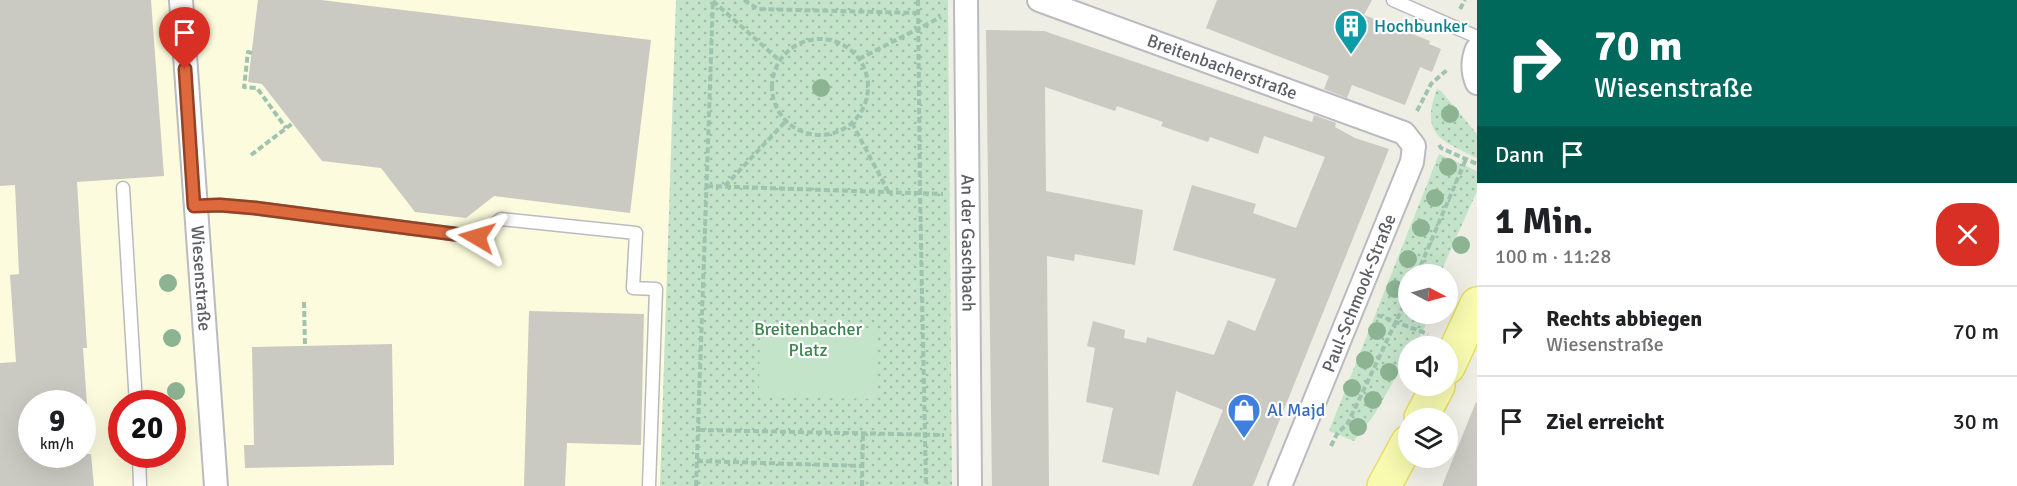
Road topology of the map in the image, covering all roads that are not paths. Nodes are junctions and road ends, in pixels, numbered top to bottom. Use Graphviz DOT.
graph roads {
  1 [pos="181,0"];
  2 [pos="966,0"];
  3 [pos="1039,0"];
  4 [pos="1393,0"];
  5 [pos="1477,37"];
  6 [pos="1477,49"];
  7 [pos="1477,83"];
  8 [pos="1404,134"];
  9 [pos="123,188"];
  10 [pos="194,206"];
  11 [pos="1477,304"];
  12 [pos="1458,345"];
  13 [pos="135,390"];
  14 [pos="1398,460"];
  15 [pos="139,468"];
  16 [pos="140,486"];
  17 [pos="216,486"];
  18 [pos="649,486"];
  19 [pos="970,486"];
  20 [pos="1280,486"];
  21 [pos="1384,486"];
  1 -- 10 [label="street, Wiesenstraße"];
  2 -- 19 [label="street, An der Gaschbach"];
  3 -- 8 [label="street, Breitenbacherstraße"];
  4 -- 5 [label="lane"];
  6 -- 7 [label="street"];
  8 -- 20 [label="street, Paul-Schmook-Straße"];
  9 -- 13 [label="lane"];
  10 -- 17 [label="street, Wiesenstraße"];
  10 -- 18 [label="lane"];
  11 -- 12 [label="main road"];
  14 -- 21 [label="main road"];
  15 -- 16 [label="lane"];
}
